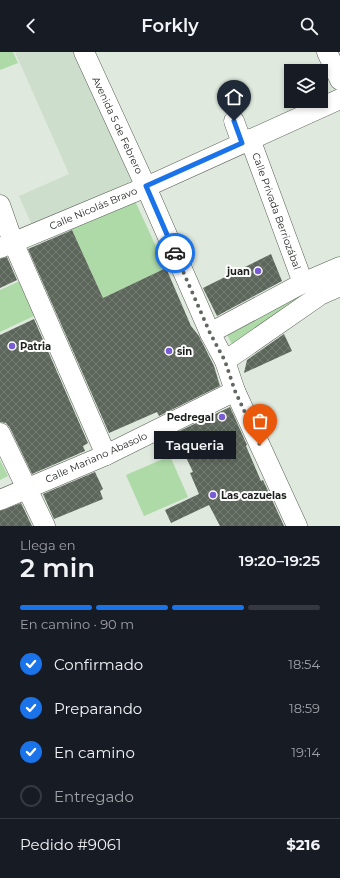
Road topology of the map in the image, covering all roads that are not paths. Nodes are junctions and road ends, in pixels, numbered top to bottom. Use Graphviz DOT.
graph roads {
  1 [pos="84,52"];
  2 [pos="327,52"];
  3 [pos="340,80"];
  4 [pos="340,99"];
  5 [pos="234,121"];
  6 [pos="246,141"];
  7 [pos="146,186"];
  8 [pos="0,204"];
  9 [pos="6,245"];
  10 [pos="340,267"];
  11 [pos="303,283"];
  12 [pos="340,286"];
  13 [pos="210,333"];
  14 [pos="225,361"];
  15 [pos="235,391"];
  16 [pos="0,433"];
  17 [pos="106,455"];
  18 [pos="26,489"];
  19 [pos="0,500"];
  20 [pos="45,526"];
  21 [pos="297,526"];
  1 -- 7 [label="street, Avenida 5 de Febrero"];
  2 -- 3 [label="street"];
  4 -- 6 [label="street, Calle Nicolás Bravo"];
  5 -- 6 [label="street, Calle Privada Berriozábal"];
  6 -- 7 [label="street, Calle Nicolás Bravo"];
  6 -- 11 [label="street, Calle Privada Berriozábal"];
  7 -- 9 [label="street, Calle Nicolás Bravo"];
  7 -- 13 [label="street, Avenida 5 de Febrero"];
  8 -- 9 [label="street"];
  9 -- 17 [label="street"];
  10 -- 11 [label="street"];
  11 -- 13 [label="street"];
  12 -- 14 [label="street"];
  13 -- 14 [label="street, Avenida 5 de Febrero"];
  14 -- 15 [label="street, Avenida 5 de Febrero"];
  15 -- 17 [label="street, Calle Mariano Abasolo"];
  15 -- 21 [label="street, Avenida 5 de Febrero"];
  16 -- 18 [label="street"];
  17 -- 18 [label="street, Calle Mariano Abasolo"];
  18 -- 19 [label="street, Calle Mariano Abasolo"];
  18 -- 20 [label="street"];
}
